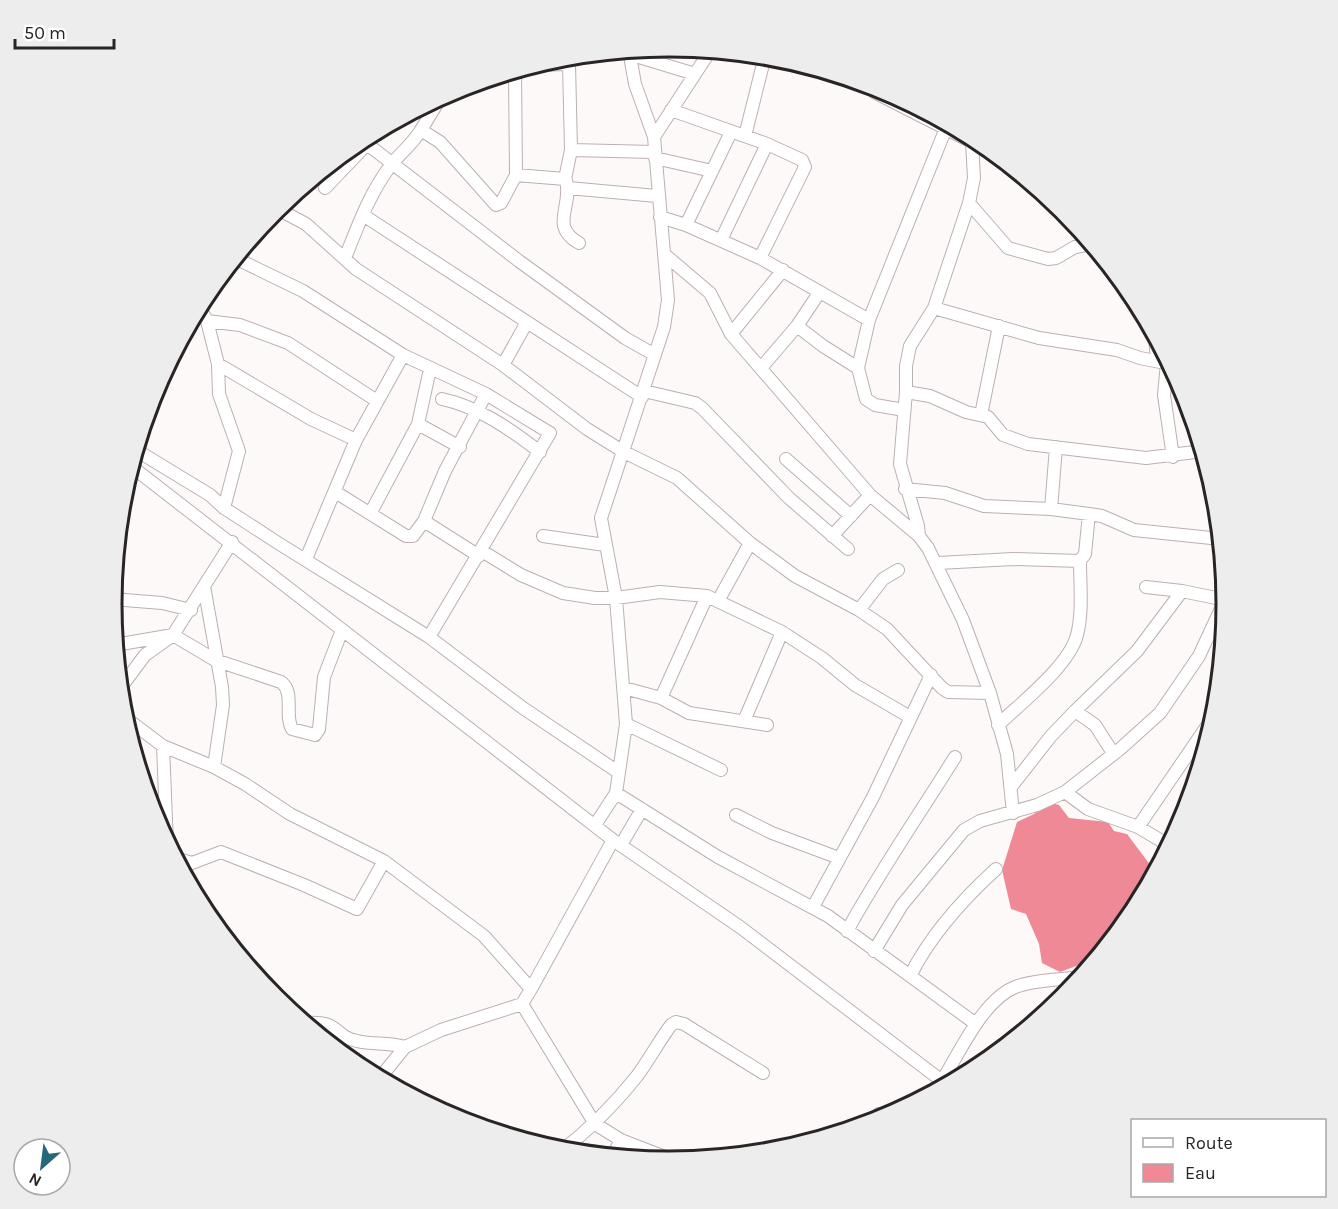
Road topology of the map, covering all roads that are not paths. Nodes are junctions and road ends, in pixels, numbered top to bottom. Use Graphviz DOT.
graph roads {
  1 [pos="630,58"];
  2 [pos="646,58"];
  3 [pos="705,58"];
  4 [pos="763,66"];
  5 [pos="570,67"];
  6 [pos="695,74"];
  7 [pos="515,80"];
  8 [pos="433,110"];
  9 [pos="671,110"];
  10 [pos="421,130"];
  11 [pos="945,131"];
  12 [pos="731,132"];
  13 [pos="745,136"];
  14 [pos="654,137"];
  15 [pos="767,144"];
  16 [pos="370,146"];
  17 [pos="972,149"];
  18 [pos="571,150"];
  19 [pos="357,155"];
  20 [pos="654,155"];
  21 [pos="392,164"];
  22 [pos="712,171"];
  23 [pos="516,175"];
  24 [pos="567,184"];
  25 [pos="326,188"];
  26 [pos="657,195"];
  27 [pos="969,203"];
  28 [pos="286,213"];
  29 [pos="363,215"];
  30 [pos="660,217"];
  31 [pos="686,225"];
  32 [pos="721,240"];
  33 [pos="579,243"];
  34 [pos="1082,246"];
  35 [pos="664,254"];
  36 [pos="345,258"];
  37 [pos="760,258"];
  38 [pos="243,262"];
  39 [pos="783,270"];
  40 [pos="819,293"];
  41 [pos="934,308"];
  42 [pos="204,316"];
  43 [pos="869,320"];
  44 [pos="207,321"];
  45 [pos="527,322"];
  46 [pos="798,326"];
  47 [pos="999,326"];
  48 [pos="731,334"];
  49 [pos="403,355"];
  50 [pos="655,355"];
  51 [pos="1160,362"];
  52 [pos="218,364"];
  53 [pos="503,365"];
  54 [pos="858,368"];
  55 [pos="430,369"];
  56 [pos="761,369"];
  57 [pos="1165,372"];
  58 [pos="906,392"];
  59 [pos="486,394"];
  60 [pos="643,394"];
  61 [pos="442,399"];
  62 [pos="377,401"];
  63 [pos="904,410"];
  64 [pos="478,411"];
  65 [pos="981,415"];
  66 [pos="418,424"];
  67 [pos="356,440"];
  68 [pos="460,447"];
  69 [pos="1056,447"];
  70 [pos="540,452"];
  71 [pos="624,452"];
  72 [pos="1195,453"];
  73 [pos="143,454"];
  74 [pos="1173,457"];
  75 [pos="786,459"];
  76 [pos="138,471"];
  77 [pos="905,489"];
  78 [pos="336,493"];
  79 [pos="870,495"];
  80 [pos="225,508"];
  81 [pos="1051,509"];
  82 [pos="371,512"];
  83 [pos="1089,514"];
  84 [pos="851,516"];
  85 [pos="424,521"];
  86 [pos="543,536"];
  87 [pos="832,536"];
  88 [pos="919,536"];
  89 [pos="1212,538"];
  90 [pos="232,542"];
  91 [pos="750,543"];
  92 [pos="605,545"];
  93 [pos="848,549"];
  94 [pos="481,553"];
  95 [pos="306,560"];
  96 [pos="1080,561"];
  97 [pos="938,563"];
  98 [pos="897,570"];
  99 [pos="204,586"];
  100 [pos="1146,587"];
  101 [pos="1182,591"];
  102 [pos="1216,597"];
  103 [pos="616,598"];
  104 [pos="713,599"];
  105 [pos="122,600"];
  106 [pos="191,610"];
  107 [pos="860,610"];
  108 [pos="1216,621"];
  109 [pos="342,630"];
  110 [pos="782,633"];
  111 [pos="173,635"];
  112 [pos="429,638"];
  113 [pos="123,644"];
  114 [pos="215,660"];
  115 [pos="931,675"];
  116 [pos="127,680"];
  117 [pos="624,688"];
  118 [pos="990,693"];
  119 [pos="661,698"];
  120 [pos="1075,711"];
  121 [pos="910,717"];
  122 [pos="744,721"];
  123 [pos="626,724"];
  124 [pos="135,725"];
  125 [pos="767,725"];
  126 [pos="998,725"];
  127 [pos="1200,736"];
  128 [pos="163,746"];
  129 [pos="1113,753"];
  130 [pos="955,757"];
  131 [pos="214,767"];
  132 [pos="721,770"];
  133 [pos="618,772"];
  134 [pos="1011,787"];
  135 [pos="1065,792"];
  136 [pos="616,793"];
  137 [pos="642,809"];
  138 [pos="1013,813"];
  139 [pos="736,815"];
  140 [pos="166,821"];
  141 [pos="595,825"];
  142 [pos="1138,827"];
  143 [pos="617,842"];
  144 [pos="1162,842"];
  145 [pos="839,858"];
  146 [pos="186,861"];
  147 [pos="384,861"];
  148 [pos="996,869"];
  149 [pos="813,908"];
  150 [pos="848,931"];
  151 [pos="874,951"];
  152 [pos="910,976"];
  153 [pos="1068,979"];
  154 [pos="531,988"];
  155 [pos="522,1004"];
  156 [pos="317,1023"];
  157 [pos="976,1024"];
  158 [pos="405,1047"];
  159 [pos="385,1073"];
  160 [pos="763,1073"];
  161 [pos="950,1075"];
  162 [pos="940,1080"];
  163 [pos="595,1124"];
  164 [pos="621,1140"];
  165 [pos="572,1143"];
  166 [pos="616,1149"];
  167 [pos="651,1151"];
  1 -- 14 [label="street"];
  2 -- 6 [label="street"];
  3 -- 6 [label="street"];
  4 -- 13 [label="street"];
  5 -- 18 [label="street"];
  6 -- 9 [label="street"];
  7 -- 23 [label="street"];
  8 -- 10 [label="street"];
  9 -- 12 [label="street"];
  9 -- 14 [label="street"];
  10 -- 21 [label="street"];
  10 -- 23 [label="street"];
  11 -- 43 [label="street"];
  12 -- 13 [label="street"];
  12 -- 22 [label="street"];
  13 -- 15 [label="street"];
  14 -- 20 [label="street"];
  15 -- 32 [label="street"];
  15 -- 37 [label="street"];
  16 -- 21 [label="street"];
  17 -- 27 [label="street"];
  18 -- 20 [label="street"];
  18 -- 24 [label="street"];
  19 -- 25 [label="street"];
  20 -- 22 [label="street"];
  20 -- 26 [label="street"];
  21 -- 29 [label="street"];
  21 -- 50 [label="street"];
  22 -- 31 [label="street"];
  23 -- 24 [label="street"];
  24 -- 26 [label="street"];
  24 -- 33 [label="street"];
  26 -- 30 [label="street"];
  27 -- 34 [label="street"];
  27 -- 41 [label="street"];
  28 -- 36 [label="street"];
  29 -- 36 [label="street"];
  29 -- 45 [label="street"];
  30 -- 31 [label="street"];
  30 -- 35 [label="street"];
  31 -- 32 [label="street"];
  32 -- 37 [label="street"];
  35 -- 48 [label="street"];
  35 -- 50 [label="street"];
  36 -- 53 [label="street"];
  37 -- 39 [label="street"];
  38 -- 49 [label="street"];
  39 -- 40 [label="street"];
  39 -- 48 [label="street"];
  40 -- 43 [label="street"];
  40 -- 46 [label="street"];
  41 -- 47 [label="street"];
  41 -- 58 [label="street"];
  42 -- 44 [label="street"];
  43 -- 54 [label="street"];
  44 -- 52 [label="street"];
  44 -- 62 [label="street"];
  45 -- 53 [label="street"];
  45 -- 60 [label="street"];
  46 -- 54 [label="street"];
  46 -- 56 [label="street"];
  47 -- 51 [label="street"];
  47 -- 65 [label="street"];
  48 -- 56 [label="street"];
  49 -- 55 [label="street"];
  49 -- 62 [label="street"];
  50 -- 60 [label="street"];
  52 -- 67 [label="street"];
  52 -- 80 [label="street"];
  53 -- 71 [label="street"];
  54 -- 63 [label="street"];
  55 -- 59 [label="street"];
  55 -- 66 [label="street"];
  56 -- 79 [label="street"];
  57 -- 74 [label="street"];
  58 -- 63 [label="street"];
  58 -- 65 [label="street"];
  59 -- 64 [label="street"];
  59 -- 70 [label="street"];
  60 -- 71 [label="street"];
  60 -- 87 [label="street"];
  61 -- 64 [label="street"];
  62 -- 67 [label="street"];
  63 -- 77 [label="street"];
  64 -- 68 [label="street"];
  64 -- 70 [label="street"];
  65 -- 69 [label="street"];
  66 -- 68 [label="street"];
  66 -- 82 [label="street"];
  67 -- 78 [label="street"];
  68 -- 85 [label="street"];
  69 -- 74 [label="street"];
  69 -- 81 [label="street"];
  70 -- 94 [label="street"];
  71 -- 91 [label="street"];
  71 -- 92 [label="street"];
  72 -- 74 [label="street"];
  73 -- 80 [label="street"];
  75 -- 84 [label="street"];
  76 -- 90 [label="street"];
  77 -- 81 [label="street"];
  77 -- 88 [label="street"];
  78 -- 82 [label="street"];
  78 -- 95 [label="street"];
  79 -- 84 [label="street"];
  79 -- 88 [label="street"];
  80 -- 95 [label="street"];
  81 -- 83 [label="street"];
  82 -- 85 [label="street"];
  83 -- 89 [label="street"];
  83 -- 96 [label="street"];
  84 -- 87 [label="street"];
  85 -- 94 [label="street"];
  86 -- 92 [label="street"];
  87 -- 93 [label="street"];
  88 -- 97 [label="street"];
  90 -- 99 [label="street"];
  90 -- 109 [label="street"];
  91 -- 104 [label="street"];
  91 -- 107 [label="street"];
  92 -- 103 [label="street"];
  94 -- 103 [label="street"];
  94 -- 112 [label="street"];
  95 -- 112 [label="street"];
  96 -- 97 [label="street"];
  96 -- 126 [label="street"];
  97 -- 118 [label="street"];
  98 -- 107 [label="street"];
  99 -- 106 [label="street"];
  99 -- 114 [label="street"];
  100 -- 101 [label="street"];
  101 -- 102 [label="street"];
  101 -- 120 [label="street"];
  103 -- 104 [label="street"];
  103 -- 117 [label="street"];
  104 -- 110 [label="street"];
  104 -- 119 [label="street"];
  105 -- 106 [label="street"];
  106 -- 111 [label="street"];
  107 -- 115 [label="street"];
  108 -- 129 [label="street"];
  109 -- 114 [label="street"];
  109 -- 141 [label="street"];
  110 -- 121 [label="street"];
  110 -- 122 [label="street"];
  111 -- 113 [label="street"];
  111 -- 114 [label="street"];
  111 -- 116 [label="street"];
  112 -- 133 [label="street"];
  114 -- 131 [label="street"];
  115 -- 118 [label="street"];
  115 -- 121 [label="street"];
  117 -- 119 [label="street"];
  117 -- 123 [label="street"];
  118 -- 126 [label="street"];
  119 -- 122 [label="street"];
  120 -- 129 [label="street"];
  120 -- 134 [label="street"];
  121 -- 145 [label="street"];
  122 -- 125 [label="street"];
  123 -- 132 [label="street"];
  123 -- 133 [label="street"];
  124 -- 128 [label="street"];
  126 -- 134 [label="street"];
  127 -- 142 [label="street"];
  128 -- 131 [label="street"];
  128 -- 140 [label="street"];
  129 -- 135 [label="street"];
  130 -- 150 [label="street"];
  131 -- 147 [label="street"];
  133 -- 136 [label="street"];
  134 -- 138 [label="street"];
  135 -- 138 [label="street"];
  135 -- 142 [label="street"];
  136 -- 137 [label="street"];
  136 -- 141 [label="street"];
  137 -- 143 [label="street"];
  137 -- 149 [label="street"];
  138 -- 151 [label="street"];
  139 -- 145 [label="street"];
  141 -- 143 [label="street"];
  142 -- 144 [label="street"];
  143 -- 154 [label="street"];
  143 -- 162 [label="street"];
  145 -- 149 [label="street"];
  146 -- 147 [label="street"];
  147 -- 154 [label="street"];
  148 -- 152 [label="street"];
  149 -- 150 [label="street"];
  150 -- 151 [label="street"];
  151 -- 152 [label="street"];
  152 -- 157 [label="street"];
  153 -- 157 [label="street"];
  154 -- 155 [label="street"];
  155 -- 158 [label="street"];
  155 -- 163 [label="street"];
  156 -- 158 [label="street"];
  157 -- 161 [label="street"];
  158 -- 159 [label="street"];
  160 -- 163 [label="street"];
  163 -- 164 [label="street"];
  163 -- 165 [label="street"];
  164 -- 166 [label="street"];
  164 -- 167 [label="street"];
}
